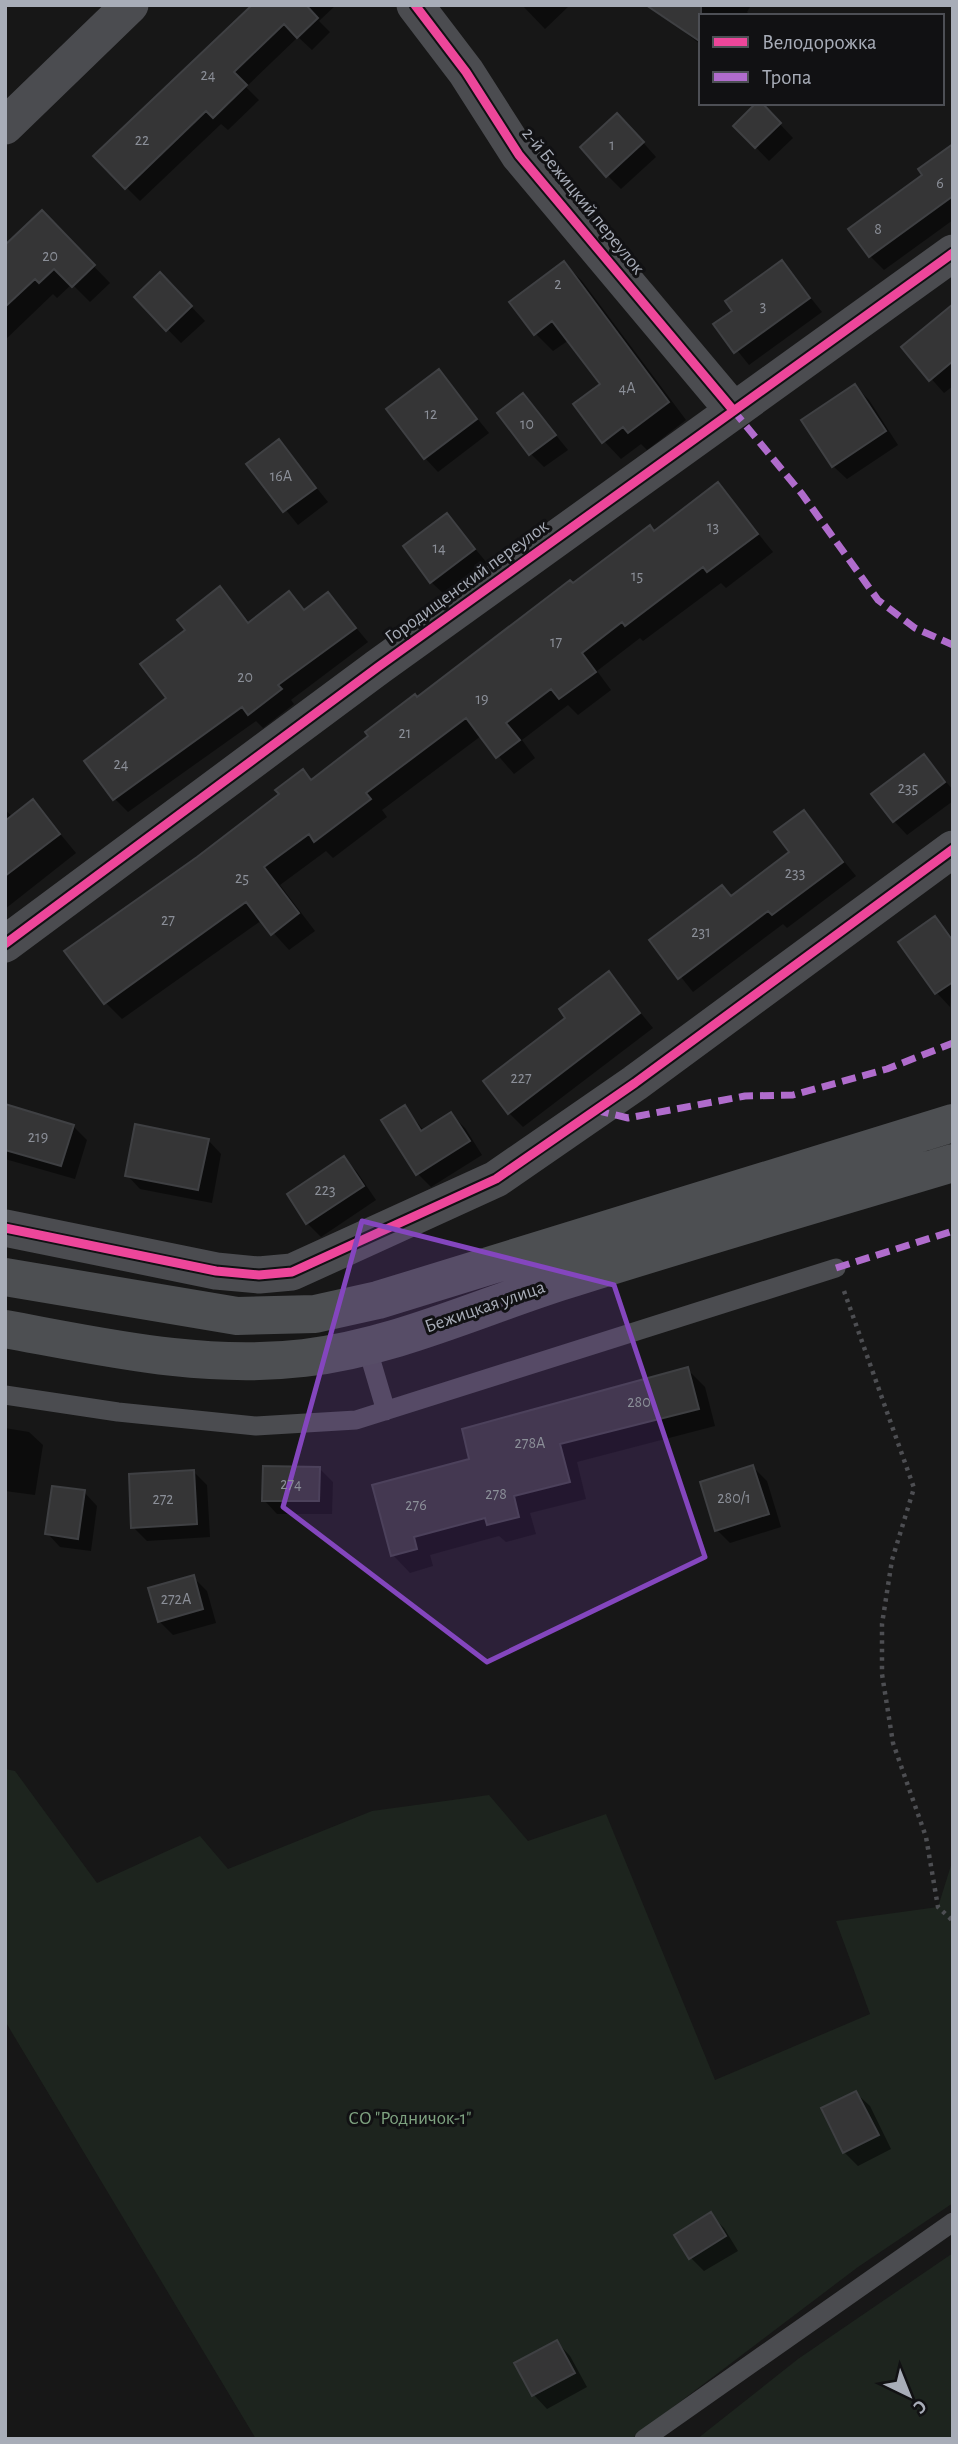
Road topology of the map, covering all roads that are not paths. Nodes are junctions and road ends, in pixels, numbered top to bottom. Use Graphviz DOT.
graph roads {
  1 [pos="130,5"];
  2 [pos="415,5"];
  3 [pos="5,126"];
  4 [pos="953,253"];
  5 [pos="733,410"];
  6 [pos="953,849"];
  7 [pos="5,944"];
  8 [pos="953,1123"];
  9 [pos="953,1163"];
  10 [pos="5,1228"];
  11 [pos="836,1268"];
  12 [pos="5,1277"];
  13 [pos="5,1329"];
  14 [pos="367,1347"];
  15 [pos="5,1395"];
  16 [pos="386,1411"];
  17 [pos="953,2222"];
  18 [pos="644,2439"];
  1 -- 3 [label="street"];
  2 -- 5 [label="street, 2-й Бежицкий переулок"];
  4 -- 5 [label="street, Городищенский переулок"];
  5 -- 7 [label="street, Городищенский переулок"];
  6 -- 10 [label="street"];
  8 -- 12 [label="main road, Бежицкая улица"];
  9 -- 14 [label="main road, Бежицкая улица"];
  11 -- 16 [label="lane"];
  13 -- 14 [label="main road, Бежицкая улица"];
  14 -- 16 [label="lane"];
  15 -- 16 [label="lane"];
  17 -- 18 [label="lane"];
}
